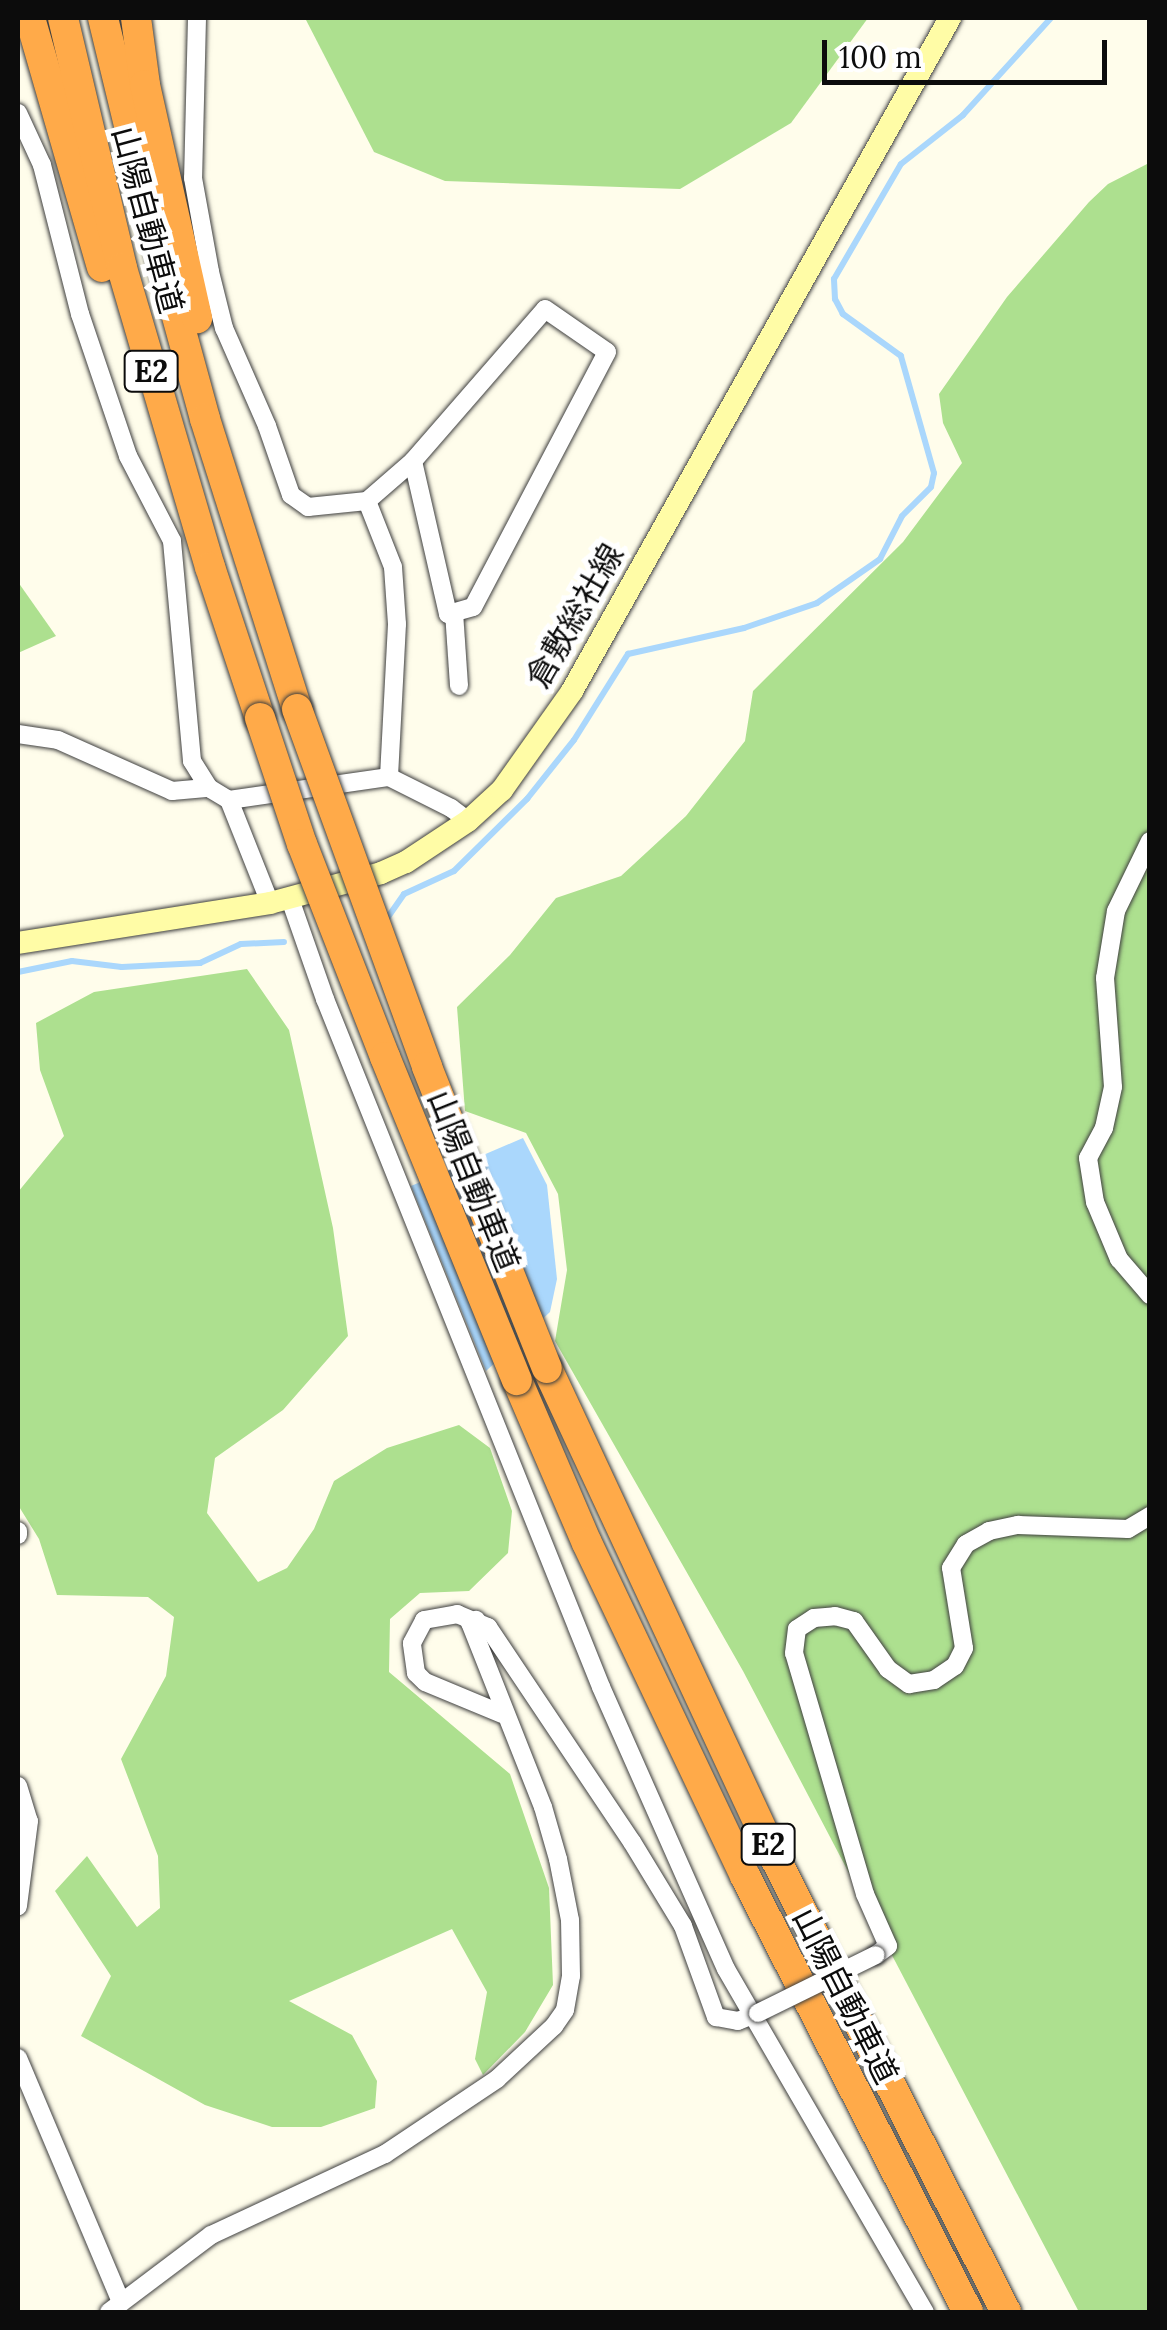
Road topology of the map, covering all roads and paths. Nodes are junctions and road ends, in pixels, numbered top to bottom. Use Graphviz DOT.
graph roads {
  1 [pos="30,18"];
  2 [pos="63,18"];
  3 [pos="103,18"];
  4 [pos="136,18"];
  5 [pos="197,18"];
  6 [pos="950,18"];
  7 [pos="18,113"];
  8 [pos="413,461"];
  9 [pos="366,501"];
  10 [pos="248,557"];
  11 [pos="210,566"];
  12 [pos="454,612"];
  13 [pos="459,686"];
  14 [pos="18,734"];
  15 [pos="389,777"];
  16 [pos="209,788"];
  17 [pos="229,800"];
  18 [pos="468,821"];
  19 [pos="1150,841"];
  20 [pos="280,901"];
  21 [pos="18,943"];
  22 [pos="1150,1294"];
  23 [pos="1150,1516"];
  24 [pos="476,1620"];
  25 [pos="502,1714"];
  26 [pos="18,1786"];
  27 [pos="18,1906"];
  28 [pos="754,2015"];
  29 [pos="18,2058"];
  30 [pos="115,2307"];
  31 [pos="925,2312"];
  32 [pos="968,2312"];
  33 [pos="1006,2312"];
  1 -- 11 [label="highway"];
  2 -- 11 [label="highway, 山陽自動車道 / E2"];
  3 -- 10 [label="highway, 山陽自動車道 / E2"];
  4 -- 10 [label="highway"];
  5 -- 9 [label="street"];
  6 -- 18 [label="main road, 倉敷総社線"];
  7 -- 16 [label="street"];
  8 -- 9 [label="street"];
  8 -- 12 [label="street"];
  8 -- 12 [label="street"];
  9 -- 15 [label="street"];
  10 -- 33 [label="highway, 山陽自動車道 / E2, bridge"];
  11 -- 32 [label="highway, 山陽自動車道 / E2, bridge"];
  12 -- 13 [label="street"];
  14 -- 16 [label="street"];
  15 -- 17 [label="street"];
  15 -- 18 [label="street"];
  16 -- 17 [label="street"];
  17 -- 20 [label="street"];
  18 -- 20 [label="main road, 倉敷総社線"];
  19 -- 22 [label="street"];
  20 -- 21 [label="main road, 倉敷総社線"];
  20 -- 28 [label="street"];
  23 -- 28 [label="street, bridge"];
  24 -- 25 [label="street"];
  24 -- 25 [label="street"];
  24 -- 28 [label="street"];
  25 -- 30 [label="street"];
  26 -- 27 [label="street"];
  28 -- 31 [label="street"];
  29 -- 30 [label="street"];
}
